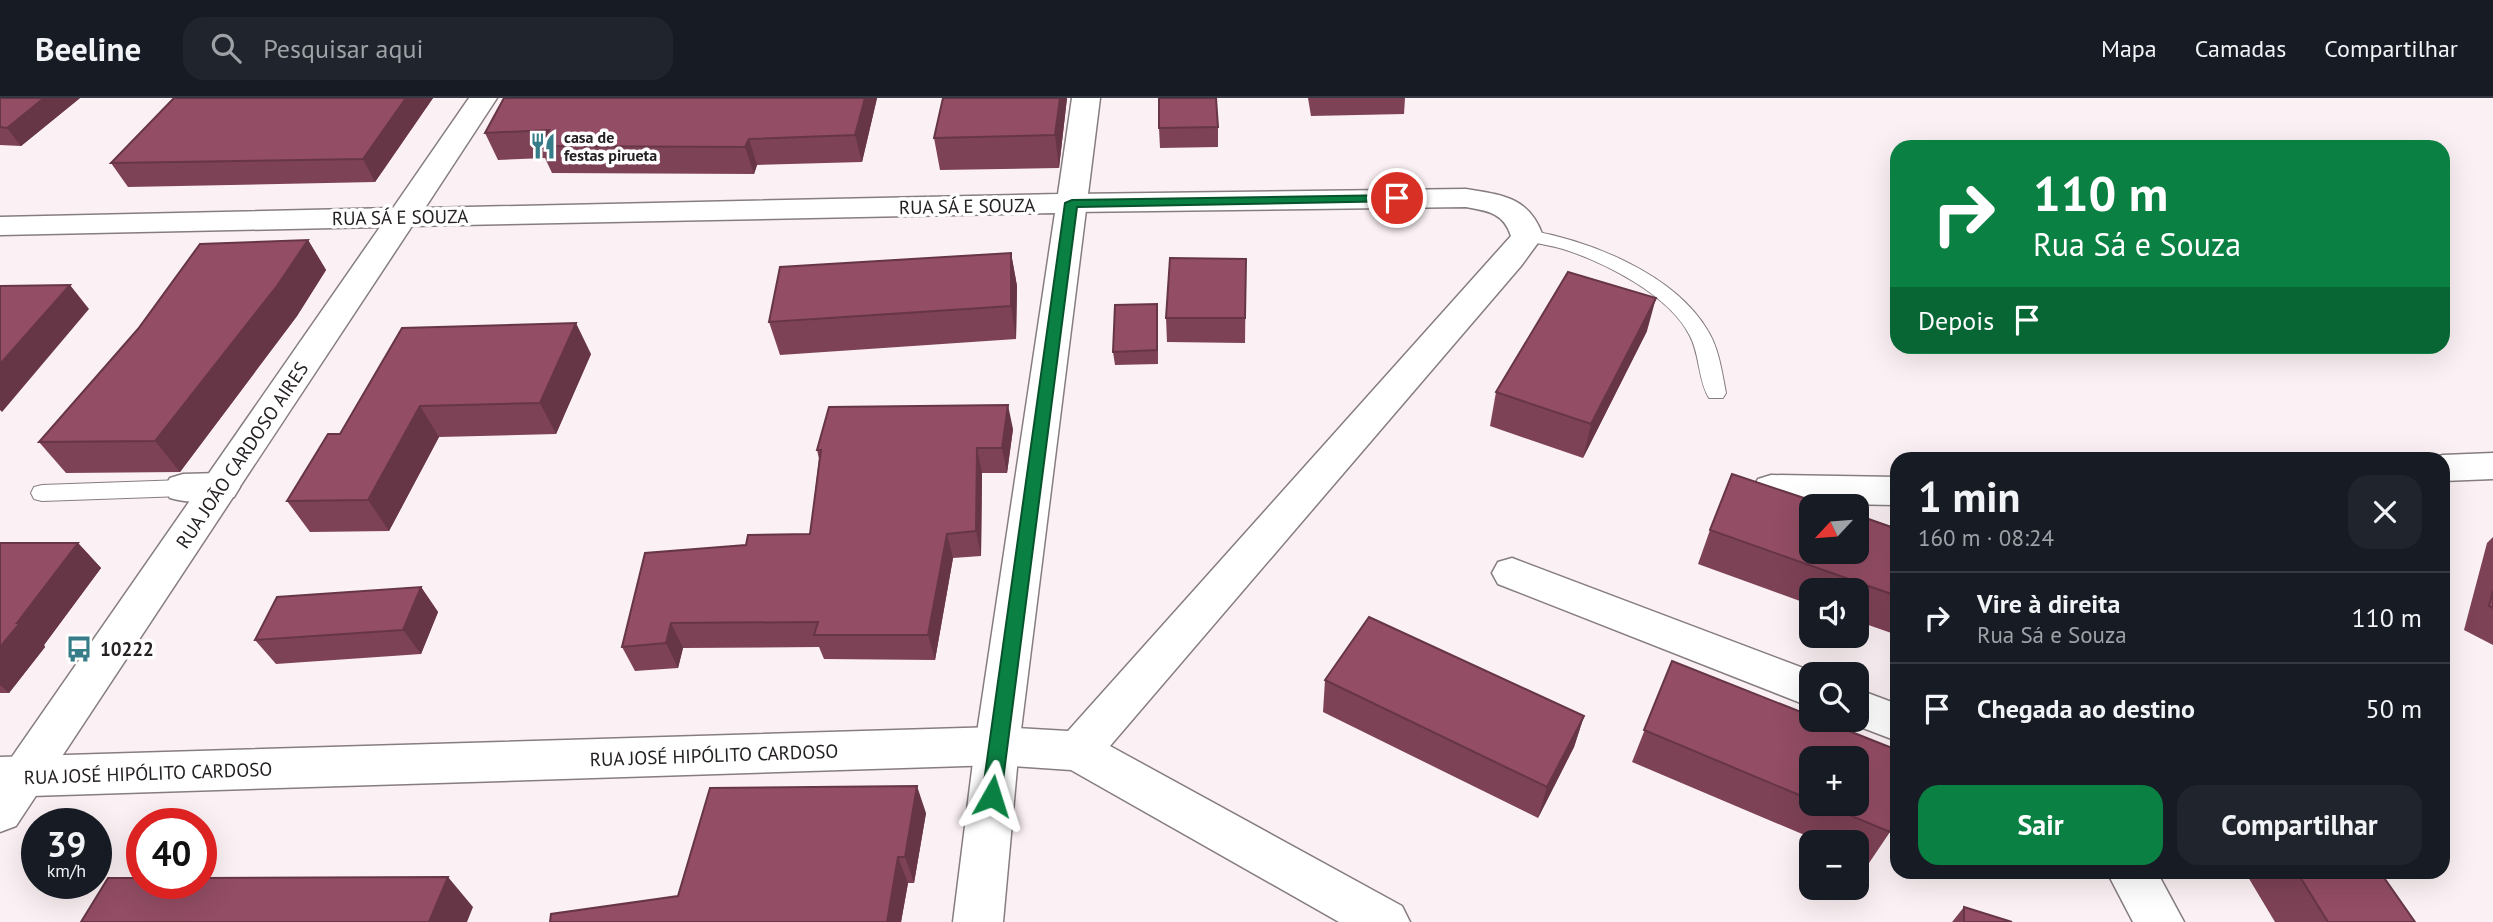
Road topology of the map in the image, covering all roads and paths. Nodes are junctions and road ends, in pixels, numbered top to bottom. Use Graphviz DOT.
graph roads {
  1 [pos="484,98"];
  2 [pos="1086,98"];
  3 [pos="1072,203"];
  4 [pos="404,217"];
  5 [pos="0,226"];
  6 [pos="1527,236"];
  7 [pos="1716,393"];
  8 [pos="2493,466"];
  9 [pos="2450,468"];
  10 [pos="221,487"];
  11 [pos="183,488"];
  12 [pos="1771,489"];
  13 [pos="1890,491"];
  14 [pos="43,493"];
  15 [pos="1512,573"];
  16 [pos="1799,684"];
  17 [pos="1869,712"];
  18 [pos="1890,720"];
  19 [pos="997,746"];
  20 [pos="1078,751"];
  21 [pos="8,789"];
  22 [pos="2135,879"];
  23 [pos="978,922"];
  24 [pos="1385,922"];
  25 [pos="2159,922"];
  1 -- 4 [label="street, RUA JOÃO CARDOSO AIRES"];
  2 -- 3 [label="street"];
  3 -- 4 [label="street, RUA SÁ E SOUZA"];
  3 -- 6 [label="street, RUA SÁ E SOUZA"];
  3 -- 19 [label="street"];
  4 -- 5 [label="street, RUA SÁ E SOUZA"];
  4 -- 10 [label="street, RUA JOÃO CARDOSO AIRES"];
  6 -- 7 [label="lane"];
  6 -- 20 [label="street"];
  8 -- 9 [label="street"];
  10 -- 11 [label="street"];
  10 -- 21 [label="street, RUA JOÃO CARDOSO AIRES"];
  11 -- 14 [label="lane"];
  12 -- 13 [label="street"];
  15 -- 16 [label="street"];
  17 -- 18 [label="street"];
  19 -- 20 [label="street, RUA JOSÉ HIPÓLITO CARDOSO"];
  19 -- 21 [label="street, RUA JOSÉ HIPÓLITO CARDOSO"];
  19 -- 23 [label="street"];
  20 -- 24 [label="street, RUA JOSÉ HIPÓLITO CARDOSO"];
  22 -- 25 [label="street"];
}
